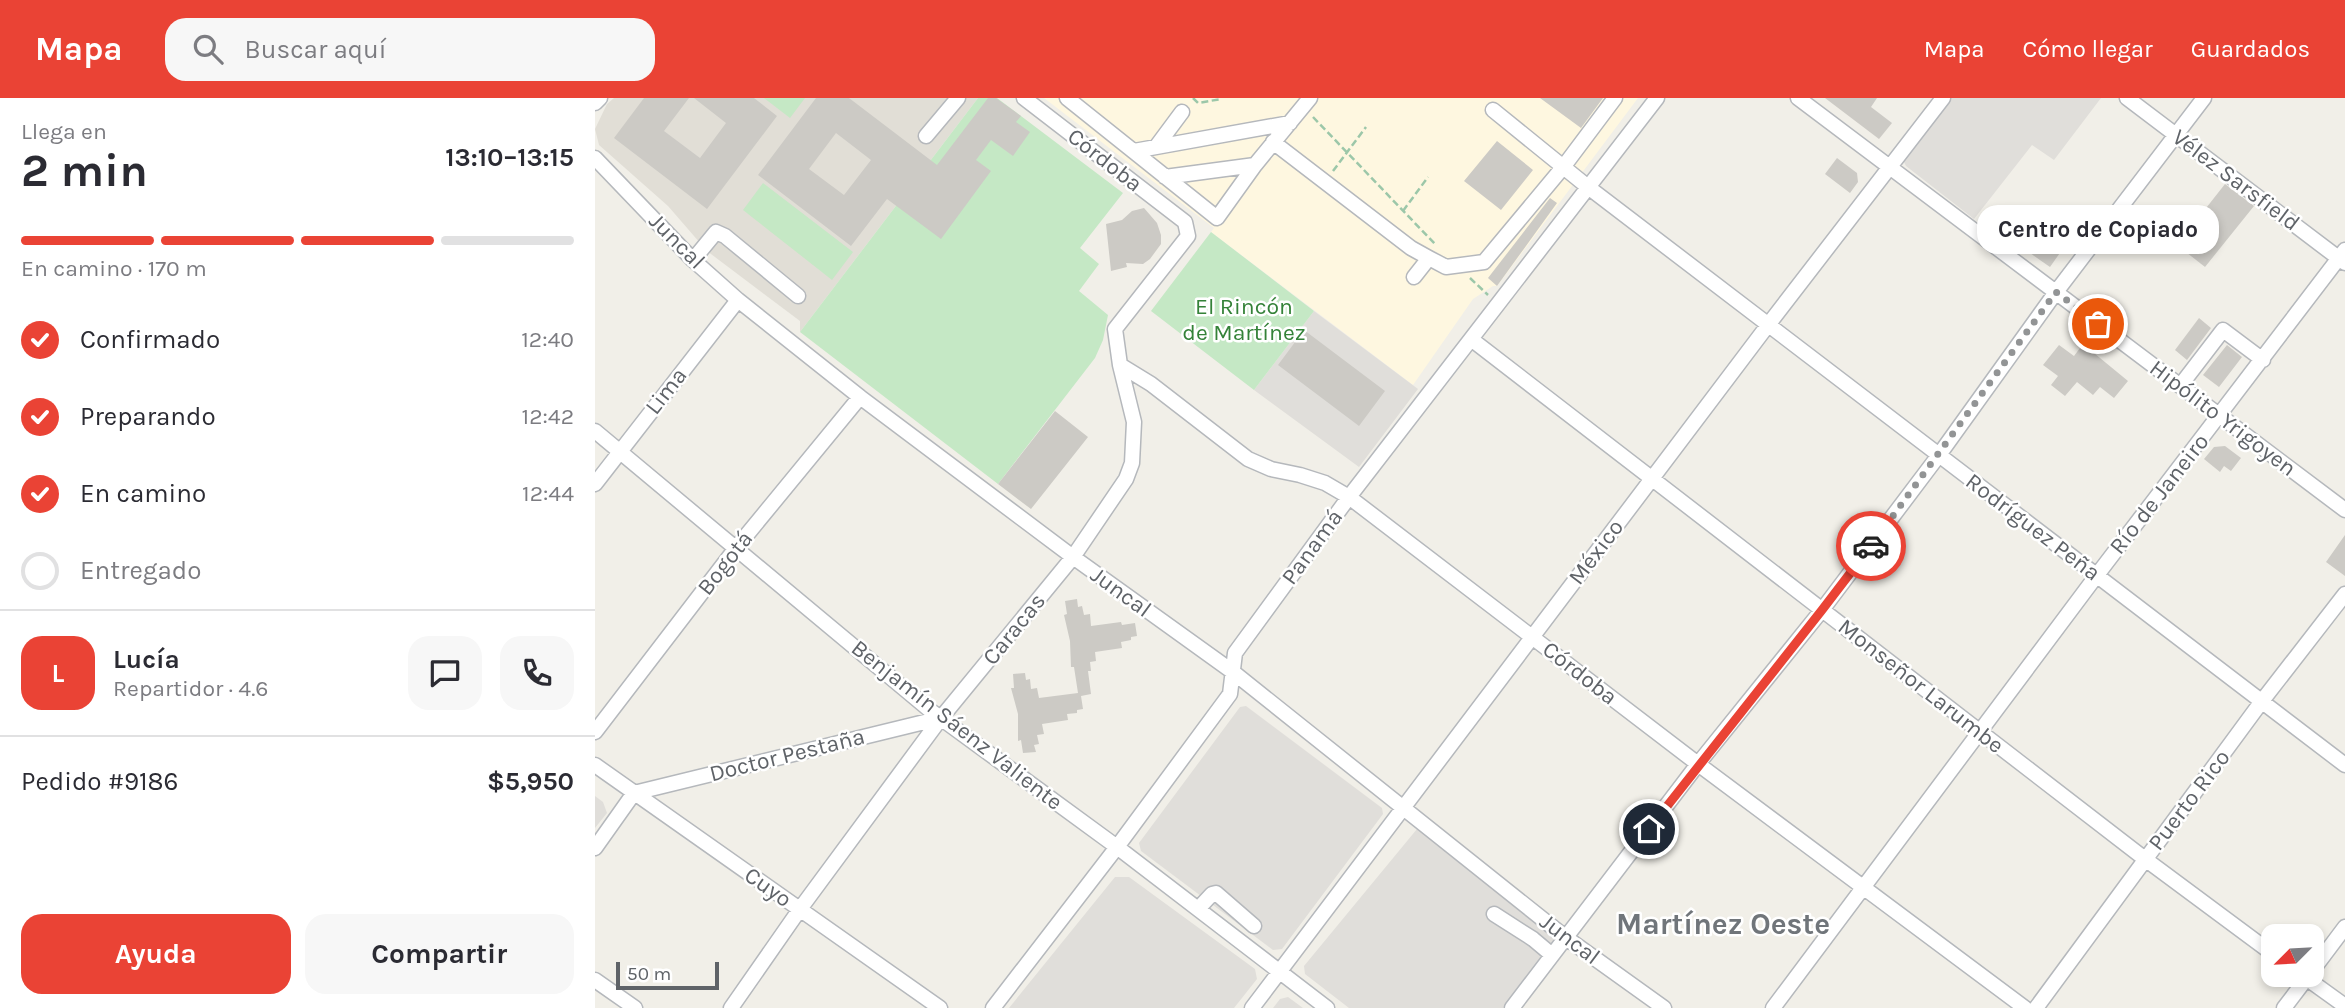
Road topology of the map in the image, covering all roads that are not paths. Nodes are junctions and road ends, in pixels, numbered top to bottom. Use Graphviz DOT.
graph roads {
  1 [pos="600,98"];
  2 [pos="958,98"];
  3 [pos="1024,98"];
  4 [pos="1067,98"];
  5 [pos="1615,98"];
  6 [pos="1657,98"];
  7 [pos="1798,98"];
  8 [pos="1943,98"];
  9 [pos="2127,98"];
  10 [pos="2204,98"];
  11 [pos="1306,102"];
  12 [pos="595,103"];
  13 [pos="1493,110"];
  14 [pos="1182,112"];
  15 [pos="1290,123"];
  16 [pos="2176,134"];
  17 [pos="926,136"];
  18 [pos="1273,142"];
  19 [pos="1156,147"];
  20 [pos="1133,151"];
  21 [pos="595,158"];
  22 [pos="1255,165"];
  23 [pos="1891,168"];
  24 [pos="1561,170"];
  25 [pos="1165,177"];
  26 [pos="1586,190"];
  27 [pos="1185,222"];
  28 [pos="1434,253"];
  29 [pos="2343,257"];
  30 [pos="693,260"];
  31 [pos="1414,277"];
  32 [pos="2056,292"];
  33 [pos="798,296"];
  34 [pos="738,300"];
  35 [pos="1768,325"];
  36 [pos="1471,339"];
  37 [pos="2263,360"];
  38 [pos="1120,365"];
  39 [pos="2180,386"];
  40 [pos="860,397"];
  41 [pos="2220,416"];
  42 [pos="595,431"];
  43 [pos="619,451"];
  44 [pos="1938,455"];
  45 [pos="1652,478"];
  46 [pos="595,484"];
  47 [pos="1349,496"];
  48 [pos="2345,510"];
  49 [pos="736,548"];
  50 [pos="1073,557"];
  51 [pos="2097,575"];
  52 [pos="2345,594"];
  53 [pos="1822,610"];
  54 [pos="1532,636"];
  55 [pos="1233,672"];
  56 [pos="2262,701"];
  57 [pos="941,718"];
  58 [pos="595,732"];
  59 [pos="1980,732"];
  60 [pos="1699,764"];
  61 [pos="595,765"];
  62 [pos="2345,765"];
  63 [pos="634,793"];
  64 [pos="1405,807"];
  65 [pos="1117,847"];
  66 [pos="595,848"];
  67 [pos="2145,859"];
  68 [pos="1865,887"];
  69 [pos="800,909"];
  70 [pos="1199,909"];
  71 [pos="1494,914"];
  72 [pos="1254,926"];
  73 [pos="2345,927"];
  74 [pos="1566,937"];
  75 [pos="2261,945"];
  76 [pos="2324,954"];
  77 [pos="1552,955"];
  78 [pos="1279,971"];
  79 [pos="595,979"];
  80 [pos="2299,987"];
  81 [pos="2322,987"];
  82 [pos="2345,1006"];
  83 [pos="635,1008"];
  84 [pos="731,1008"];
  85 [pos="940,1008"];
  86 [pos="993,1008"];
  87 [pos="1252,1008"];
  88 [pos="1327,1008"];
  89 [pos="1512,1008"];
  90 [pos="1664,1008"];
  91 [pos="1773,1008"];
  92 [pos="2025,1008"];
  93 [pos="2036,1008"];
  94 [pos="2284,1008"];
  1 -- 12 [label="street"];
  2 -- 17 [label="street"];
  3 -- 27 [label="street, Córdoba"];
  4 -- 20 [label="street"];
  5 -- 24 [label="street"];
  6 -- 26 [label="street, Panamá"];
  7 -- 23 [label="street, Hipólito Yrigoyen"];
  8 -- 23 [label="street, México"];
  9 -- 16 [label="street, Vélez Sarsfield"];
  10 -- 16 [label="street"];
  11 -- 15 [label="street"];
  13 -- 24 [label="street, Rodríguez Peña"];
  14 -- 19 [label="street"];
  15 -- 18 [label="street"];
  15 -- 19 [label="street"];
  16 -- 29 [label="street, Vélez Sarsfield"];
  16 -- 32 [label="street"];
  18 -- 22 [label="street"];
  18 -- 28 [label="street"];
  19 -- 20 [label="street"];
  20 -- 25 [label="street"];
  21 -- 30 [label="street, Juncal"];
  22 -- 25 [label="street"];
  22 -- 25 [label="street"];
  23 -- 32 [label="street, Hipólito Yrigoyen"];
  23 -- 35 [label="street, México"];
  24 -- 26 [label="street, Rodríguez Peña"];
  24 -- 28 [label="street"];
  26 -- 35 [label="street, Rodríguez Peña"];
  26 -- 36 [label="street, Panamá"];
  27 -- 38 [label="street, Caracas"];
  28 -- 31 [label="street"];
  29 -- 37 [label="street, Río de Janeiro"];
  30 -- 33 [label="street"];
  30 -- 34 [label="street, Juncal"];
  32 -- 39 [label="street, Hipólito Yrigoyen"];
  32 -- 44 [label="street"];
  34 -- 40 [label="street, Juncal"];
  34 -- 43 [label="street, Lima"];
  35 -- 44 [label="street, Rodríguez Peña"];
  35 -- 45 [label="street, México"];
  36 -- 45 [label="street, Monseñor Larumbe"];
  36 -- 47 [label="street, Panamá"];
  37 -- 39 [label="street"];
  37 -- 41 [label="street, Río de Janeiro"];
  38 -- 47 [label="street, Córdoba"];
  38 -- 50 [label="street, Caracas"];
  39 -- 41 [label="street, Hipólito Yrigoyen"];
  40 -- 49 [label="street, Bogotá"];
  40 -- 50 [label="street, Juncal"];
  41 -- 48 [label="street, Hipólito Yrigoyen"];
  41 -- 51 [label="street, Río de Janeiro"];
  42 -- 43 [label="street, Benjamín Sáenz Valiente"];
  43 -- 46 [label="street, Lima"];
  43 -- 49 [label="street, Benjamín Sáenz Valiente"];
  44 -- 51 [label="street, Rodríguez Peña"];
  44 -- 53 [label="street"];
  45 -- 53 [label="street, Monseñor Larumbe"];
  45 -- 54 [label="street, México"];
  47 -- 54 [label="street, Córdoba"];
  47 -- 55 [label="street, Panamá"];
  49 -- 57 [label="street, Benjamín Sáenz Valiente"];
  49 -- 58 [label="street, Bogotá"];
  50 -- 55 [label="street, Juncal"];
  50 -- 57 [label="street, Caracas"];
  51 -- 56 [label="street, Rodríguez Peña"];
  51 -- 59 [label="street, Río de Janeiro"];
  52 -- 56 [label="street, Puerto Rico"];
  53 -- 59 [label="street, Monseñor Larumbe"];
  53 -- 60 [label="street"];
  54 -- 60 [label="street, Córdoba"];
  54 -- 64 [label="street, México"];
  55 -- 64 [label="street, Juncal"];
  55 -- 65 [label="street, Panamá"];
  56 -- 62 [label="street, Rodríguez Peña"];
  56 -- 67 [label="street, Puerto Rico"];
  57 -- 63 [label="street, Doctor Pestaña"];
  57 -- 65 [label="street, Benjamín Sáenz Valiente"];
  57 -- 69 [label="street, Caracas"];
  59 -- 67 [label="street, Monseñor Larumbe"];
  59 -- 68 [label="street, Río de Janeiro"];
  60 -- 68 [label="street, Córdoba"];
  60 -- 74 [label="street"];
  61 -- 63 [label="street, Cuyo"];
  63 -- 66 [label="street"];
  63 -- 69 [label="street, Cuyo"];
  64 -- 74 [label="street, Juncal"];
  64 -- 78 [label="street, México"];
  65 -- 70 [label="street, Benjamín Sáenz Valiente"];
  65 -- 86 [label="street, Panamá"];
  67 -- 75 [label="street, Monseñor Larumbe"];
  67 -- 93 [label="street, Puerto Rico"];
  68 -- 91 [label="street, Río de Janeiro"];
  68 -- 92 [label="street, Córdoba"];
  69 -- 84 [label="street, Caracas"];
  69 -- 85 [label="street, Cuyo"];
  70 -- 72 [label="street"];
  70 -- 78 [label="street, Benjamín Sáenz Valiente"];
  71 -- 77 [label="street"];
  73 -- 76 [label="street"];
  74 -- 77 [label="street"];
  74 -- 90 [label="street, Juncal"];
  77 -- 89 [label="street"];
  78 -- 87 [label="street, México"];
  78 -- 88 [label="street, Benjamín Sáenz Valiente"];
  79 -- 83 [label="street"];
  80 -- 94 [label="street"];
  81 -- 82 [label="street"];
}
